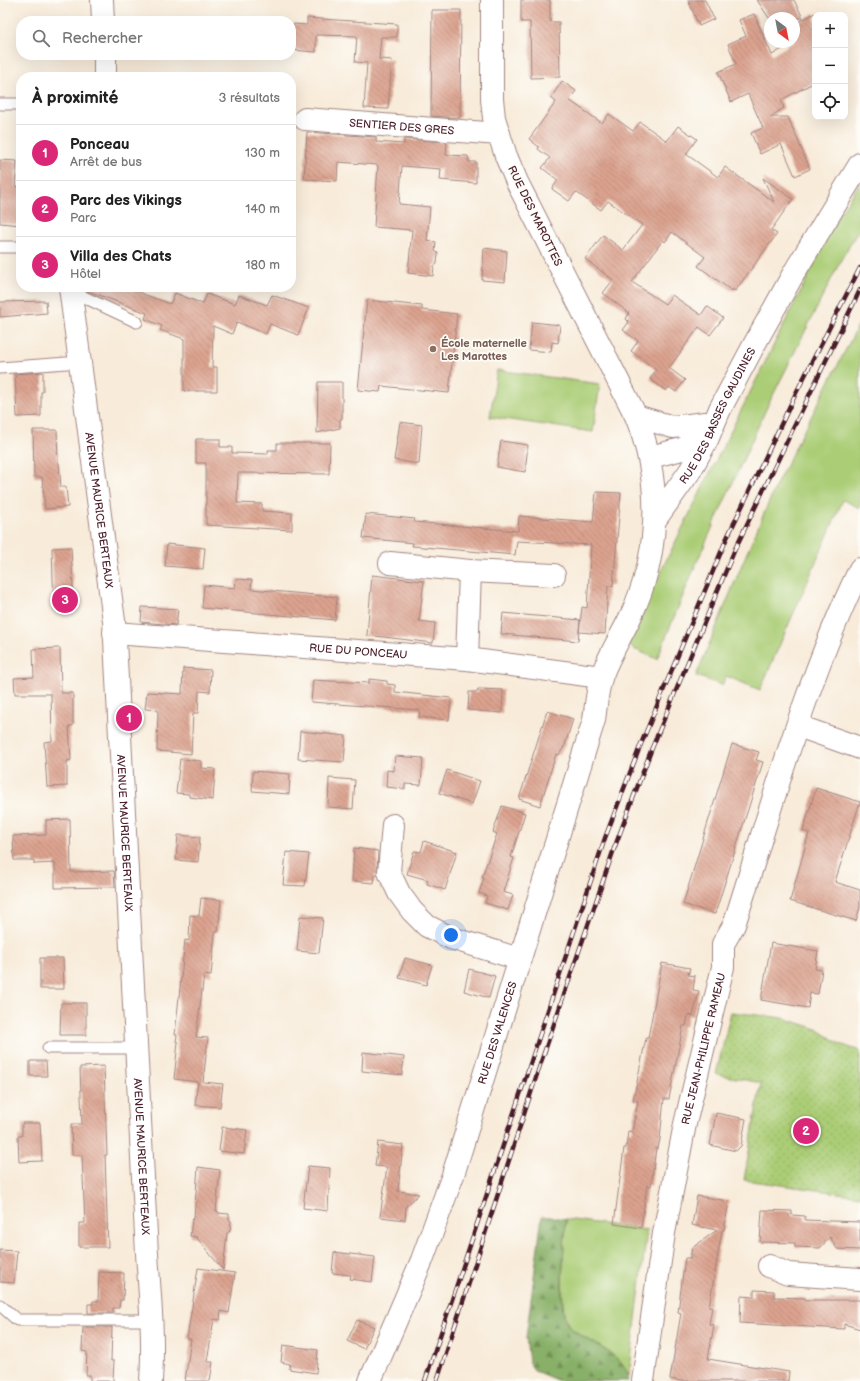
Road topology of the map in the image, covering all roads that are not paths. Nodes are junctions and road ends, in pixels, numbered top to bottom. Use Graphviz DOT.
graph roads {
  1 [pos="102,0"];
  2 [pos="492,0"];
  3 [pos="103,16"];
  4 [pos="104,60"];
  5 [pos="105,72"];
  6 [pos="0,104"];
  7 [pos="16,104"];
  8 [pos="305,119"];
  9 [pos="499,134"];
  10 [pos="860,164"];
  11 [pos="0,247"];
  12 [pos="16,247"];
  13 [pos="70,292"];
  14 [pos="76,292"];
  15 [pos="137,322"];
  16 [pos="80,362"];
  17 [pos="0,368"];
  18 [pos="636,416"];
  19 [pos="713,416"];
  20 [pos="651,466"];
  21 [pos="690,471"];
  22 [pos="655,520"];
  23 [pos="390,563"];
  24 [pos="860,569"];
  25 [pos="470,571"];
  26 [pos="554,575"];
  27 [pos="114,633"];
  28 [pos="467,658"];
  29 [pos="601,677"];
  30 [pos="798,726"];
  31 [pos="860,748"];
  32 [pos="393,825"];
  33 [pos="519,959"];
  34 [pos="48,1048"];
  35 [pos="137,1048"];
  36 [pos="769,1266"];
  37 [pos="860,1279"];
  38 [pos="0,1305"];
  39 [pos="152,1320"];
  40 [pos="151,1381"];
  41 [pos="370,1381"];
  42 [pos="643,1381"];
  1 -- 3 [label="street"];
  2 -- 9 [label="street, RUE DES MAROTTES"];
  4 -- 5 [label="street"];
  6 -- 7 [label="lane"];
  8 -- 9 [label="street, SENTIER DES GRES"];
  9 -- 18 [label="street, RUE DES MAROTTES"];
  10 -- 19 [label="street, RUE DES BASSES GAUDINES"];
  11 -- 12 [label="lane"];
  13 -- 16 [label="street, AVENUE MAURICE BERTEAUX"];
  14 -- 15 [label="lane"];
  16 -- 17 [label="lane"];
  16 -- 27 [label="street, AVENUE MAURICE BERTEAUX"];
  18 -- 19 [label="street"];
  18 -- 20 [label="street, RUE DES MAROTTES"];
  19 -- 20 [label="street"];
  19 -- 21 [label="street, RUE DES BASSES GAUDINES"];
  20 -- 21 [label="street"];
  20 -- 22 [label="street, RUE DES MAROTTES"];
  21 -- 22 [label="street, RUE DES BASSES GAUDINES"];
  22 -- 29 [label="street"];
  23 -- 25 [label="street"];
  24 -- 30 [label="street, RUE JEAN-PHILIPPE RAMEAU"];
  25 -- 26 [label="street"];
  25 -- 28 [label="street"];
  27 -- 28 [label="street, RUE DU PONCEAU"];
  27 -- 35 [label="street, AVENUE MAURICE BERTEAUX"];
  28 -- 29 [label="street, RUE DU PONCEAU"];
  29 -- 33 [label="street, RUE DES VALENCES"];
  30 -- 31 [label="street"];
  30 -- 42 [label="street, RUE JEAN-PHILIPPE RAMEAU"];
  32 -- 33 [label="street"];
  33 -- 41 [label="street, RUE DES VALENCES"];
  34 -- 35 [label="lane"];
  35 -- 39 [label="street, AVENUE MAURICE BERTEAUX"];
  36 -- 37 [label="street"];
  38 -- 39 [label="lane"];
  39 -- 40 [label="street, AVENUE MAURICE BERTEAUX"];
}
